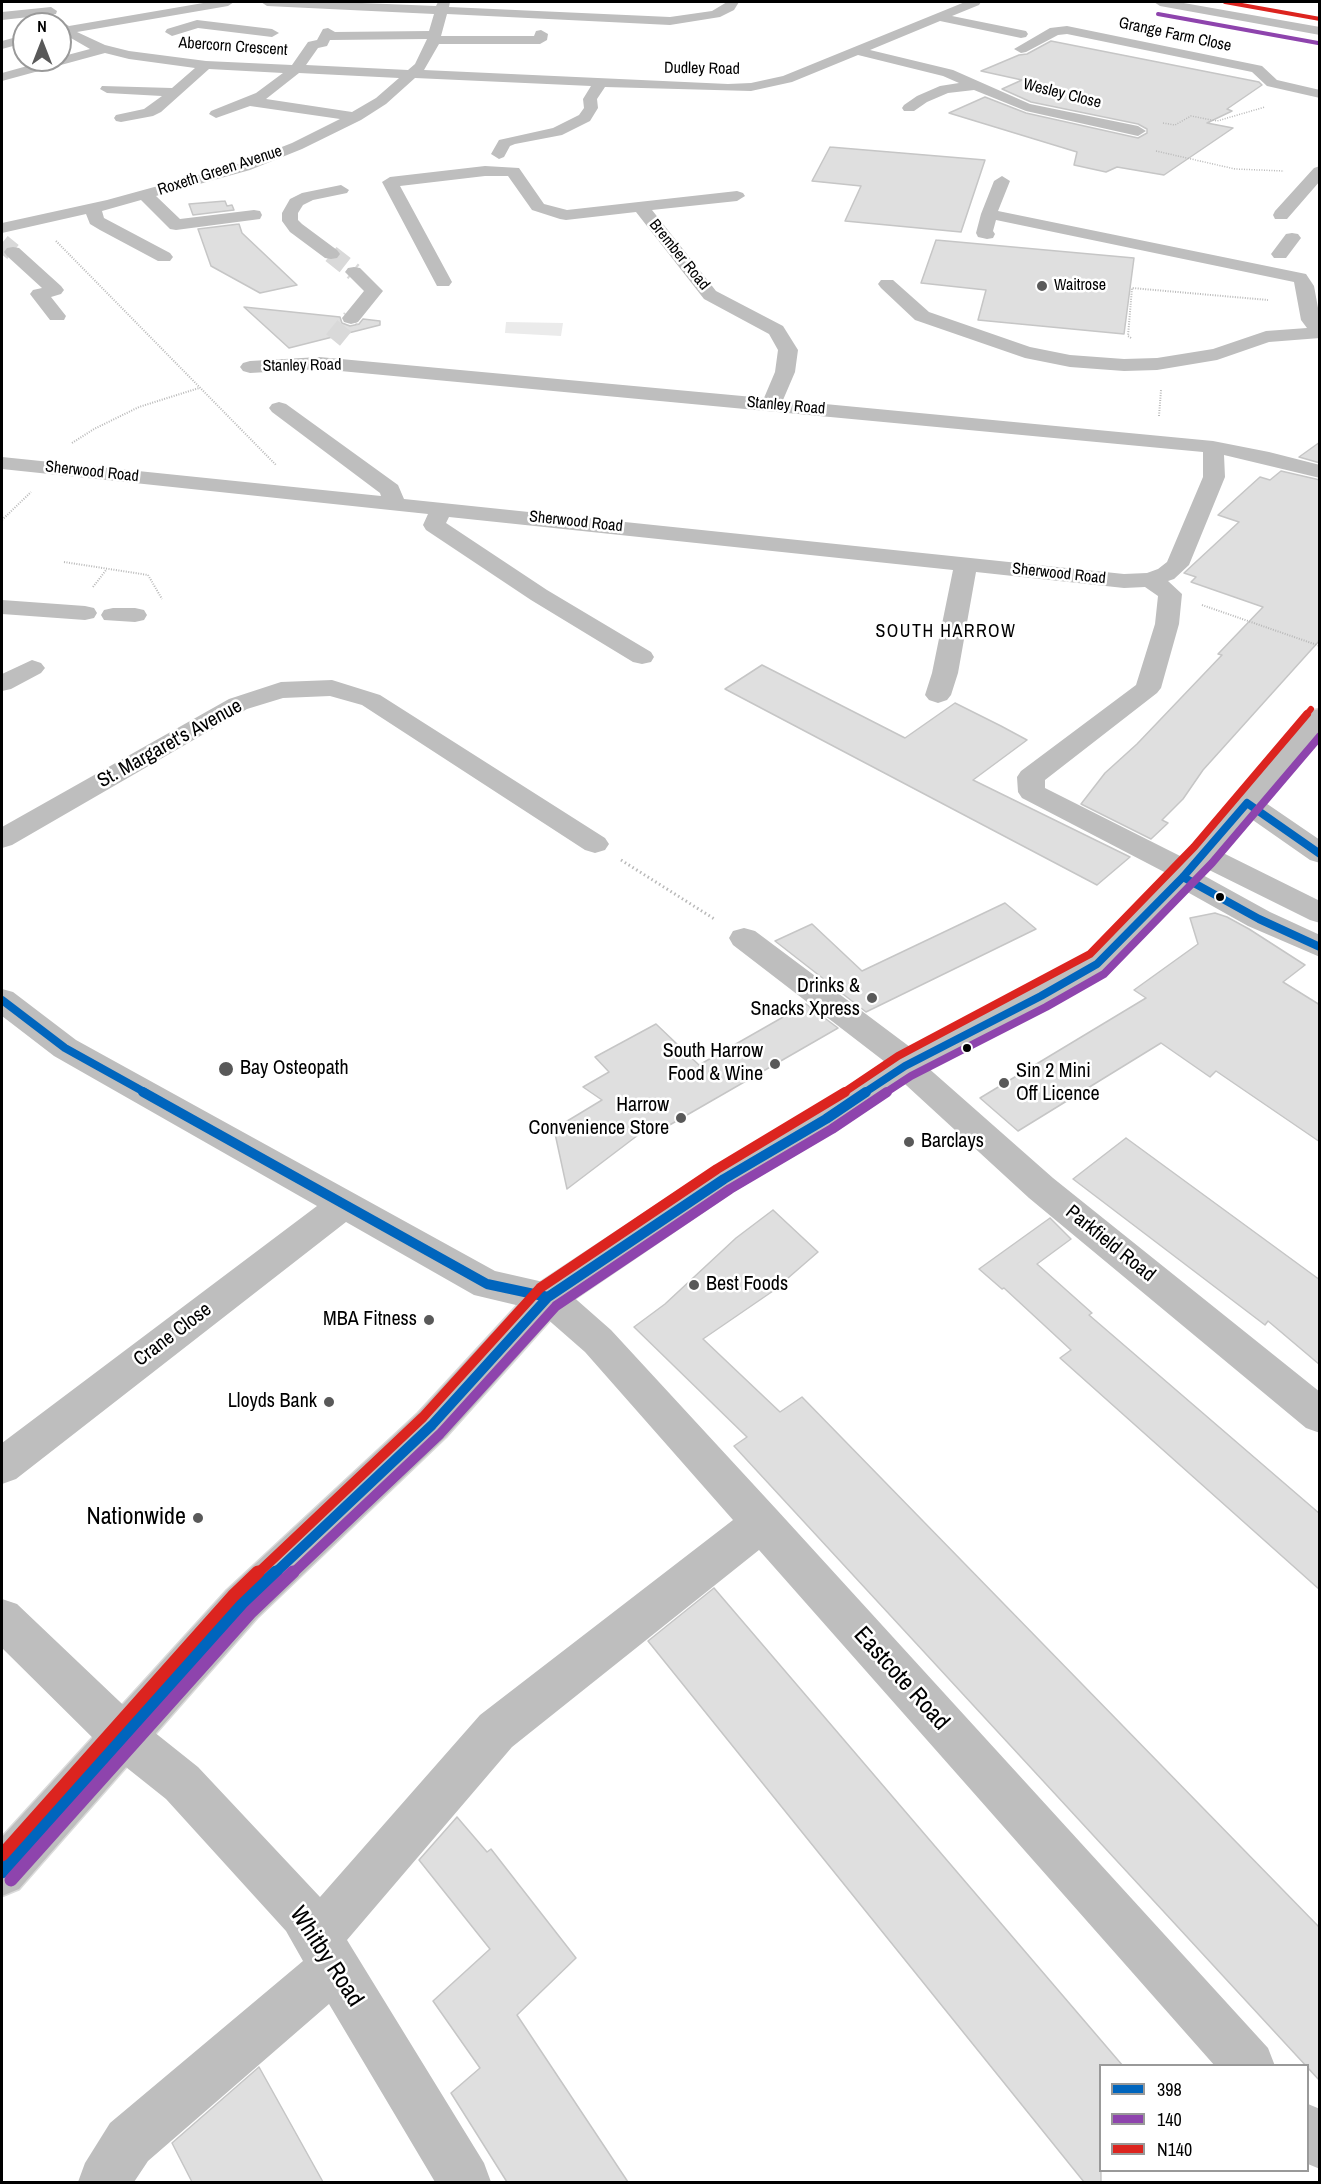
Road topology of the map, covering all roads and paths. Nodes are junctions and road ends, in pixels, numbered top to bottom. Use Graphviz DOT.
graph roads {
  1 [pos="228,2"];
  2 [pos="733,2"];
  3 [pos="975,2"];
  4 [pos="1160,2"];
  5 [pos="1272,2"];
  6 [pos="54,4"];
  7 [pos="266,4"];
  8 [pos="442,6"];
  9 [pos="2,16"];
  10 [pos="939,17"];
  11 [pos="240,18"];
  12 [pos="1243,18"];
  13 [pos="175,20"];
  14 [pos="72,25"];
  15 [pos="191,26"];
  16 [pos="220,28"];
  17 [pos="1320,31"];
  18 [pos="250,32"];
  19 [pos="272,33"];
  20 [pos="541,34"];
  21 [pos="72,35"];
  22 [pos="160,35"];
  23 [pos="434,38"];
  24 [pos="140,41"];
  25 [pos="233,43"];
  26 [pos="1002,44"];
  27 [pos="550,48"];
  28 [pos="1021,49"];
  29 [pos="107,50"];
  30 [pos="858,51"];
  31 [pos="216,54"];
  32 [pos="203,65"];
  33 [pos="296,69"];
  34 [pos="412,74"];
  35 [pos="2,77"];
  36 [pos="504,79"];
  37 [pos="600,84"];
  38 [pos="979,85"];
  39 [pos="107,89"];
  40 [pos="174,92"];
  41 [pos="1320,94"];
  42 [pos="249,101"];
  43 [pos="1265,107"];
  44 [pos="909,108"];
  45 [pos="216,114"];
  46 [pos="356,117"];
  47 [pos="121,118"];
  48 [pos="1138,131"];
  49 [pos="499,154"];
  50 [pos="1319,173"];
  51 [pos="341,190"];
  52 [pos="145,195"];
  53 [pos="737,196"];
  54 [pos="1018,200"];
  55 [pos="93,208"];
  56 [pos="641,208"];
  57 [pos="988,214"];
  58 [pos="254,215"];
  59 [pos="1281,215"];
  60 [pos="4,236"];
  61 [pos="1002,237"];
  62 [pos="53,238"];
  63 [pos="1292,238"];
  64 [pos="1025,239"];
  65 [pos="1154,248"];
  66 [pos="331,254"];
  67 [pos="164,256"];
  68 [pos="1300,258"];
  69 [pos="354,272"];
  70 [pos="1310,279"];
  71 [pos="443,282"];
  72 [pos="887,284"];
  73 [pos="1314,302"];
  74 [pos="57,316"];
  75 [pos="351,318"];
  76 [pos="1320,331"];
  77 [pos="1136,344"];
  78 [pos="1157,364"];
  79 [pos="250,367"];
  80 [pos="200,388"];
  81 [pos="771,405"];
  82 [pos="279,408"];
  83 [pos="1156,440"];
  84 [pos="1213,447"];
  85 [pos="4,455"];
  86 [pos="37,466"];
  87 [pos="1320,472"];
  88 [pos="303,493"];
  89 [pos="394,503"];
  90 [pos="442,508"];
  91 [pos="64,562"];
  92 [pos="966,564"];
  93 [pos="1160,587"];
  94 [pos="2,607"];
  95 [pos="167,607"];
  96 [pos="85,613"];
  97 [pos="1320,646"];
  98 [pos="642,657"];
  99 [pos="32,668"];
  100 [pos="2,684"];
  101 [pos="938,695"];
  102 [pos="1320,717"];
  103 [pos="1247,803"];
  104 [pos="2,839"];
  105 [pos="595,844"];
  106 [pos="1320,854"];
  107 [pos="1191,868"];
  108 [pos="1320,913"];
  109 [pos="744,938"];
  110 [pos="1320,947"];
  111 [pos="2,1000"];
  112 [pos="908,1065"];
  113 [pos="345,1204"];
  114 [pos="548,1297"];
  115 [pos="1320,1416"];
  116 [pos="2,1466"];
  117 [pos="762,1523"];
  118 [pos="2,1619"];
  119 [pos="123,1736"];
  120 [pos="2,1872"];
  121 [pos="325,1952"];
  122 [pos="1248,2064"];
  123 [pos="1309,2131"];
  124 [pos="1320,2143"];
  125 [pos="104,2182"];
  126 [pos="465,2182"];
  1 -- 14 [label="street"];
  2 -- 8 [label="street"];
  3 -- 10 [label="street, Dudley Road"];
  4 -- 12 [label="street"];
  5 -- 12 [label="street"];
  6 -- 9 [label="street"];
  7 -- 8 [label="street"];
  8 -- 23 [label="street, Roxeth Green Avenue"];
  10 -- 26 [label="street"];
  10 -- 30 [label="street, Dudley Road"];
  11 -- 16 [label="street"];
  12 -- 17 [label="street"];
  13 -- 15 [label="street"];
  15 -- 16 [label="street"];
  15 -- 22 [label="street"];
  16 -- 18 [label="street"];
  18 -- 19 [label="street"];
  18 -- 25 [label="street"];
  20 -- 23 [label="street"];
  21 -- 29 [label="street, Abercorn Crescent"];
  23 -- 33 [label="street"];
  23 -- 34 [label="street, Roxeth Green Avenue"];
  24 -- 29 [label="street"];
  27 -- 36 [label="street"];
  28 -- 41 [label="street, Grange Farm Close"];
  29 -- 32 [label="street, Abercorn Crescent"];
  29 -- 35 [label="street"];
  30 -- 37 [label="street, Dudley Road"];
  30 -- 38 [label="street, Wesley Close"];
  31 -- 32 [label="street"];
  32 -- 33 [label="street, Abercorn Crescent"];
  32 -- 40 [label="street"];
  33 -- 34 [label="street, Abercorn Crescent"];
  33 -- 42 [label="street"];
  34 -- 36 [label="street, Dudley Road"];
  34 -- 46 [label="street, Roxeth Green Avenue"];
  36 -- 37 [label="street, Dudley Road"];
  37 -- 49 [label="street"];
  38 -- 44 [label="street"];
  38 -- 48 [label="street, Wesley Close"];
  39 -- 40 [label="street"];
  40 -- 47 [label="street"];
  42 -- 45 [label="street"];
  42 -- 46 [label="street"];
  43 -- 48 [label="path"];
  46 -- 52 [label="street, Roxeth Green Avenue"];
  48 -- 50 [label="path"];
  50 -- 59 [label="street"];
  51 -- 66 [label="street"];
  52 -- 55 [label="street, Roxeth Green Avenue"];
  52 -- 58 [label="street"];
  53 -- 56 [label="street, Brember Road"];
  54 -- 57 [label="street"];
  55 -- 60 [label="street, Roxeth Green Avenue"];
  55 -- 67 [label="street"];
  56 -- 71 [label="street, Brember Road"];
  56 -- 81 [label="street, Brember Road"];
  57 -- 61 [label="street"];
  57 -- 65 [label="street"];
  60 -- 74 [label="street"];
  62 -- 80 [label="path"];
  63 -- 68 [label="street"];
  64 -- 65 [label="street"];
  65 -- 70 [label="street"];
  69 -- 75 [label="street"];
  70 -- 73 [label="street"];
  72 -- 78 [label="street"];
  73 -- 76 [label="street"];
  73 -- 77 [label="path"];
  76 -- 78 [label="street"];
  78 -- 83 [label="path"];
  79 -- 81 [label="street, Stanley Road"];
  80 -- 86 [label="path"];
  80 -- 88 [label="path"];
  81 -- 83 [label="street, Stanley Road"];
  82 -- 89 [label="street"];
  83 -- 84 [label="street, Stanley Road"];
  84 -- 87 [label="street, Stanley Road"];
  84 -- 93 [label="street"];
  85 -- 86 [label="street, Sherwood Road"];
  86 -- 88 [label="street, Sherwood Road"];
  88 -- 89 [label="street, Sherwood Road"];
  89 -- 90 [label="street, Sherwood Road"];
  90 -- 92 [label="street, Sherwood Road"];
  90 -- 98 [label="street"];
  91 -- 95 [label="path"];
  92 -- 93 [label="street, Sherwood Road"];
  92 -- 101 [label="street"];
  93 -- 97 [label="path"];
  93 -- 107 [label="street"];
  94 -- 96 [label="street"];
  99 -- 100 [label="street"];
  102 -- 103 [label="street"];
  103 -- 106 [label="street"];
  103 -- 107 [label="street"];
  104 -- 105 [label="street, St. Margaret's Avenue"];
  105 -- 109 [label="path"];
  107 -- 108 [label="street"];
  107 -- 110 [label="street"];
  107 -- 112 [label="street"];
  109 -- 112 [label="street, Parkfield Road"];
  111 -- 113 [label="street"];
  112 -- 114 [label="street"];
  112 -- 115 [label="street, Parkfield Road"];
  113 -- 114 [label="street"];
  113 -- 116 [label="street, Crane Close"];
  114 -- 117 [label="street, Eastcote Road"];
  114 -- 119 [label="street"];
  117 -- 121 [label="street"];
  117 -- 122 [label="street, Eastcote Road"];
  118 -- 119 [label="street, Whitby Road"];
  119 -- 120 [label="street"];
  119 -- 121 [label="street, Whitby Road"];
  121 -- 125 [label="street"];
  121 -- 126 [label="street, Whitby Road"];
  123 -- 124 [label="street"];
}
